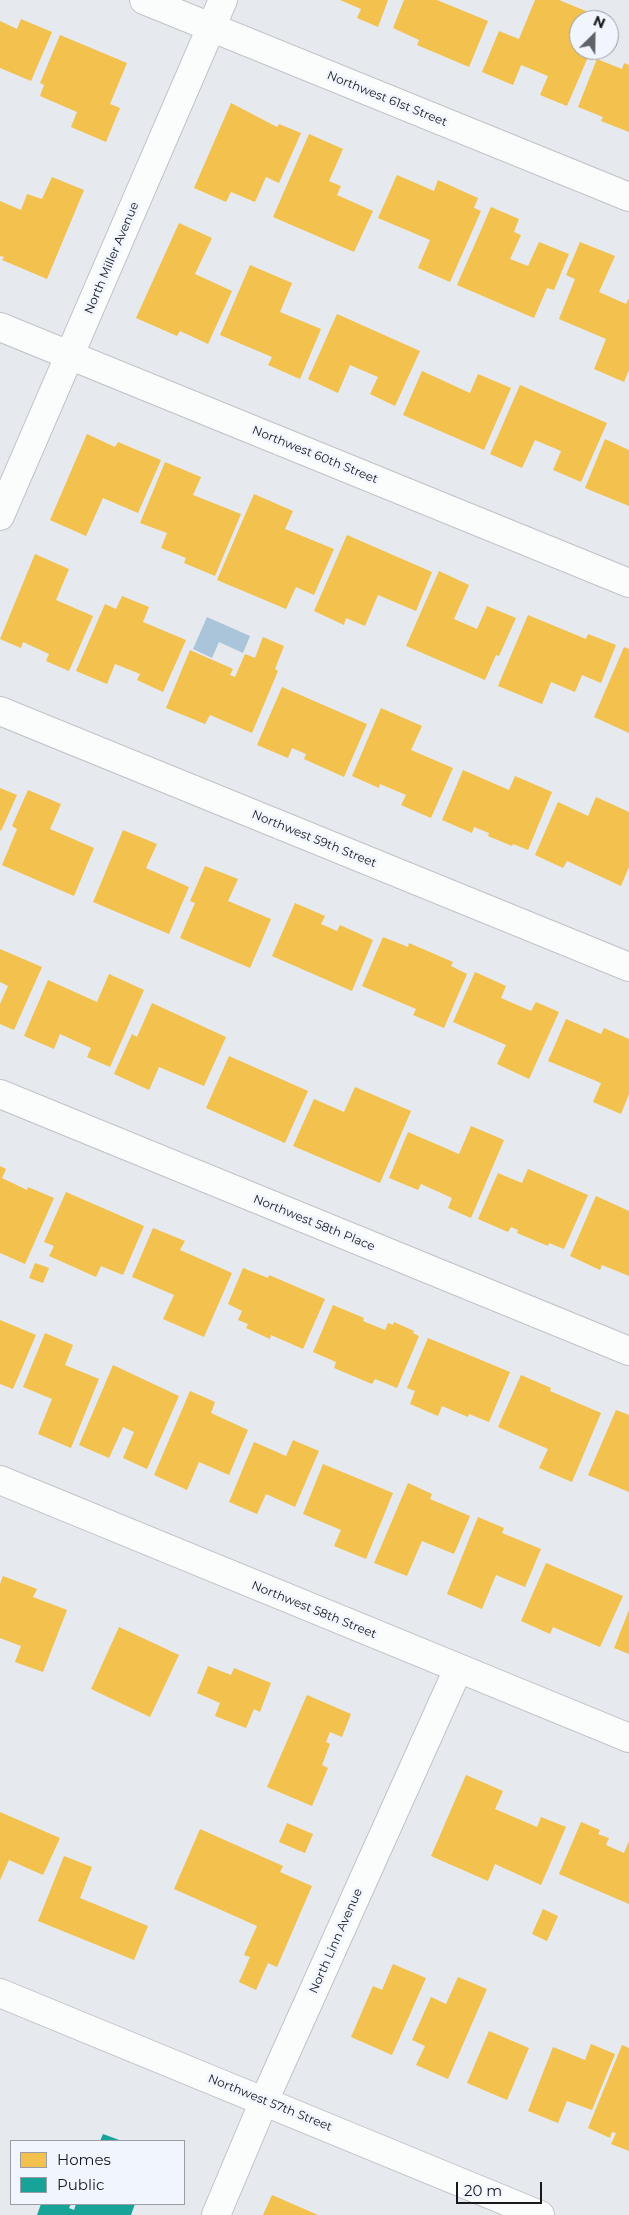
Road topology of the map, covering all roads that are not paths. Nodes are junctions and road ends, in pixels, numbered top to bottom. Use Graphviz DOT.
graph roads {
  1 [pos="144,0"];
  2 [pos="222,0"];
  3 [pos="211,27"];
  4 [pos="629,198"];
  5 [pos="0,327"];
  6 [pos="70,355"];
  7 [pos="0,516"];
  8 [pos="629,583"];
  9 [pos="0,711"];
  10 [pos="629,967"];
  11 [pos="0,1094"];
  12 [pos="629,1351"];
  13 [pos="0,1480"];
  14 [pos="458,1669"];
  15 [pos="629,1738"];
  16 [pos="0,1993"];
  17 [pos="264,2101"];
  18 [pos="216,2215"];
  19 [pos="540,2215"];
  1 -- 3 [label="street, Northwest 61st Street"];
  2 -- 3 [label="street, North Miller Avenue"];
  3 -- 4 [label="street, Northwest 61st Street"];
  3 -- 6 [label="street, North Miller Avenue"];
  5 -- 6 [label="street, Northwest 60th Street"];
  6 -- 7 [label="street, North Miller Avenue"];
  6 -- 8 [label="street, Northwest 60th Street"];
  9 -- 10 [label="street, Northwest 59th Street"];
  11 -- 12 [label="street, Northwest 58th Place"];
  13 -- 14 [label="street, Northwest 58th Street"];
  14 -- 15 [label="street, Northwest 58th Street"];
  14 -- 17 [label="street, North Linn Avenue"];
  16 -- 17 [label="street, Northwest 57th Street"];
  17 -- 18 [label="street, North Linn Avenue"];
  17 -- 19 [label="street, Northwest 57th Street"];
}
